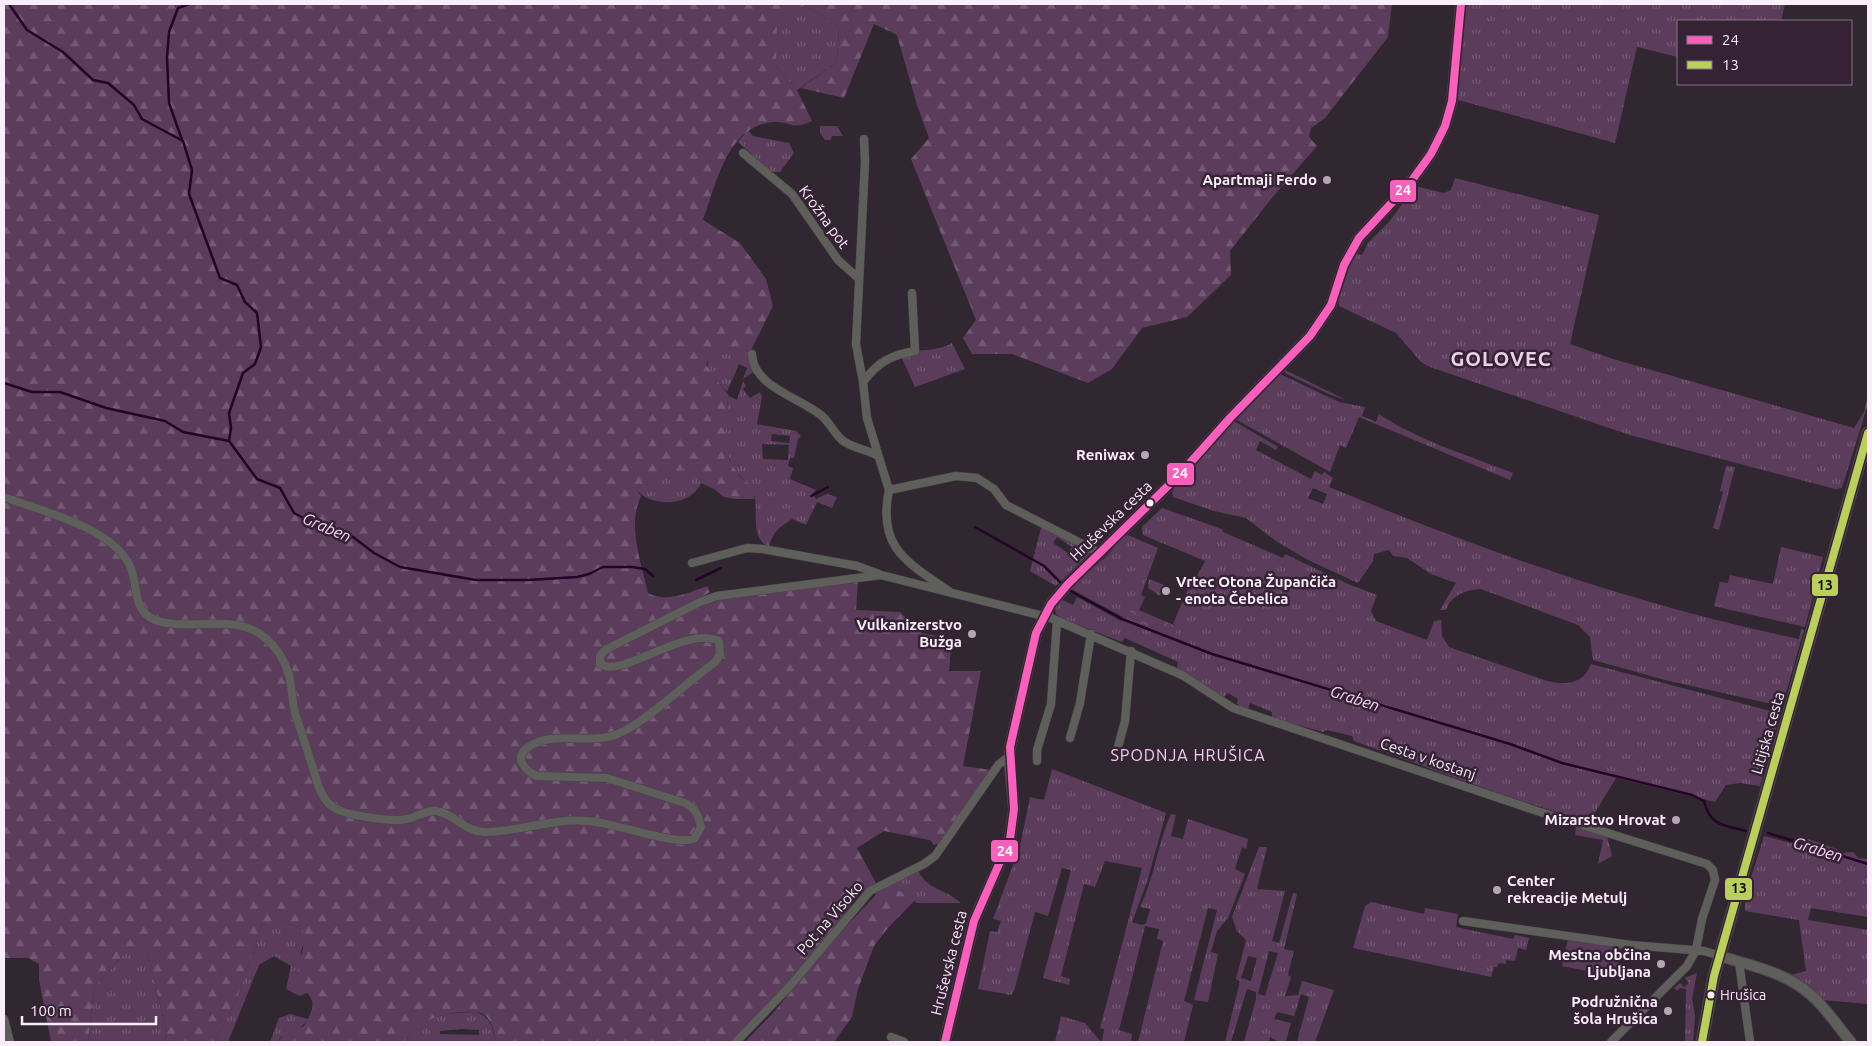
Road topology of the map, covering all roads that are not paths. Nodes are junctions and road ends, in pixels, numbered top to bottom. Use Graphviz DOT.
graph roads {
  1 [pos="1461,4"];
  2 [pos="864,139"];
  3 [pos="743,153"];
  4 [pos="858,278"];
  5 [pos="912,293"];
  6 [pos="752,354"];
  7 [pos="863,382"];
  8 [pos="1868,433"];
  9 [pos="878,456"];
  10 [pos="889,490"];
  11 [pos="4,497"];
  12 [pos="1100,553"];
  13 [pos="692,563"];
  14 [pos="881,575"];
  15 [pos="956,596"];
  16 [pos="1043,616"];
  17 [pos="1057,621"];
  18 [pos="1091,634"];
  19 [pos="1132,651"];
  20 [pos="1070,738"];
  21 [pos="1118,747"];
  22 [pos="1010,756"];
  23 [pos="1037,761"];
  24 [pos="1463,922"];
  25 [pos="1696,950"];
  26 [pos="1720,956"];
  27 [pos="1739,962"];
  28 [pos="4,1019"];
  29 [pos="891,1037"];
  30 [pos="10,1042"];
  31 [pos="736,1042"];
  32 [pos="904,1042"];
  33 [pos="945,1042"];
  34 [pos="1611,1042"];
  35 [pos="1702,1042"];
  36 [pos="1750,1042"];
  37 [pos="1851,1042"];
  1 -- 12 [label="street, Hruševska cesta"];
  2 -- 4 [label="street, Krožna pot"];
  3 -- 4 [label="street, Krožna pot"];
  4 -- 7 [label="street, Krožna pot"];
  5 -- 7 [label="street"];
  6 -- 9 [label="street"];
  7 -- 9 [label="street, Krožna pot"];
  8 -- 26 [label="main road, Litijska cesta"];
  9 -- 10 [label="street, Krožna pot"];
  10 -- 12 [label="street"];
  10 -- 15 [label="street, Krožna pot"];
  11 -- 14 [label="street, Krožna pot"];
  12 -- 16 [label="street, Hruševska cesta"];
  13 -- 14 [label="street, Krožna pot"];
  14 -- 15 [label="street, Krožna pot"];
  15 -- 16 [label="street, Krožna pot"];
  16 -- 17 [label="street, Cesta v kostanj"];
  16 -- 22 [label="street, Hruševska cesta"];
  17 -- 18 [label="street, Cesta v kostanj"];
  17 -- 23 [label="street"];
  18 -- 19 [label="street, Cesta v kostanj"];
  18 -- 20 [label="street"];
  19 -- 21 [label="street"];
  19 -- 25 [label="street, Cesta v kostanj"];
  22 -- 31 [label="street, Pot na Visoko"];
  22 -- 33 [label="street, Hruševska cesta"];
  24 -- 25 [label="street"];
  25 -- 26 [label="street"];
  25 -- 34 [label="street"];
  26 -- 27 [label="street"];
  26 -- 35 [label="main road, Litijska cesta"];
  27 -- 36 [label="street"];
  27 -- 37 [label="street"];
  28 -- 30 [label="street"];
  29 -- 32 [label="street"];
}
